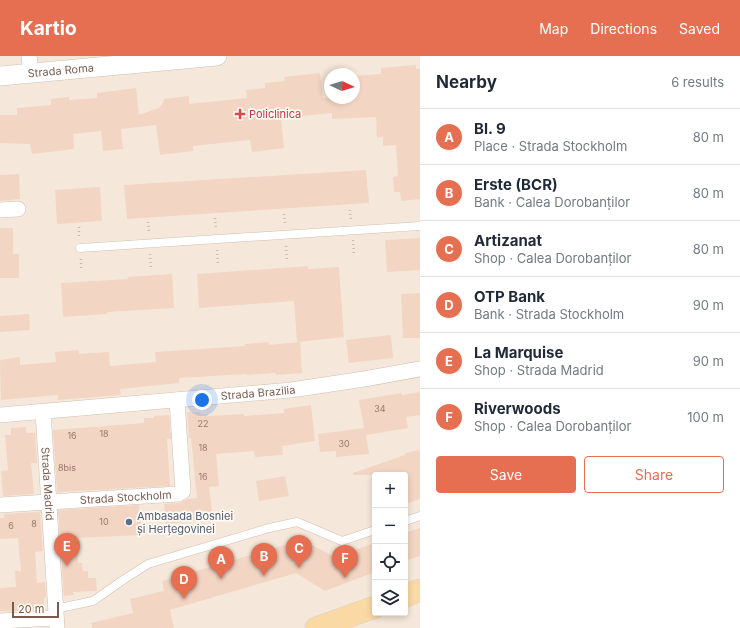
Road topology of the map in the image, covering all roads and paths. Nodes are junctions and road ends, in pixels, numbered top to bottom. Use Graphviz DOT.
graph roads {
  1 [pos="217,56"];
  2 [pos="192,57"];
  3 [pos="30,64"];
  4 [pos="0,76"];
  5 [pos="18,209"];
  6 [pos="0,210"];
  7 [pos="420,226"];
  8 [pos="80,248"];
  9 [pos="420,369"];
  10 [pos="177,400"];
  11 [pos="42,412"];
  12 [pos="0,415"];
  13 [pos="48,502"];
  14 [pos="0,505"];
  15 [pos="420,516"];
  16 [pos="408,520"];
  17 [pos="372,531"];
  18 [pos="420,590"];
  19 [pos="408,595"];
  20 [pos="372,609"];
  21 [pos="55,618"];
  22 [pos="0,621"];
  23 [pos="350,623"];
  24 [pos="316,628"];
  1 -- 2 [label="street, Strada Roma"];
  2 -- 3 [label="street, Strada Roma"];
  3 -- 4 [label="street, Strada Roma"];
  5 -- 6 [label="street"];
  7 -- 8 [label="lane"];
  9 -- 10 [label="street, Strada Brazilia"];
  10 -- 11 [label="street, Strada Brazilia"];
  10 -- 13 [label="street, Strada Stockholm"];
  11 -- 12 [label="street, Strada Brazilia"];
  11 -- 13 [label="street, Strada Madrid"];
  13 -- 14 [label="street, Strada Stockholm"];
  13 -- 21 [label="street, Strada Madrid"];
  15 -- 16 [label="lane"];
  17 -- 21 [label="lane"];
  18 -- 19 [label="main road"];
  20 -- 23 [label="main road"];
  21 -- 22 [label="street"];
  23 -- 24 [label="main road"];
}
